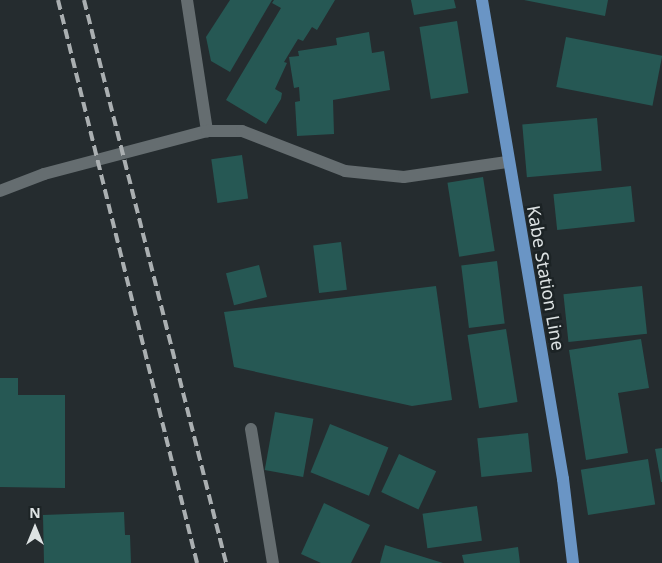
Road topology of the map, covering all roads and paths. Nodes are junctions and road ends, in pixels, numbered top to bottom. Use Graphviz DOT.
graph roads {
  1 [pos="186,0"];
  2 [pos="482,0"];
  3 [pos="208,131"];
  4 [pos="508,162"];
  5 [pos="0,191"];
  6 [pos="251,429"];
  7 [pos="273,563"];
  8 [pos="573,563"];
  1 -- 3 [label="street"];
  2 -- 4 [label="main road, Kabe Station Line"];
  3 -- 4 [label="street"];
  3 -- 5 [label="street"];
  4 -- 8 [label="main road, Kabe Station Line"];
  6 -- 7 [label="street"];
}
